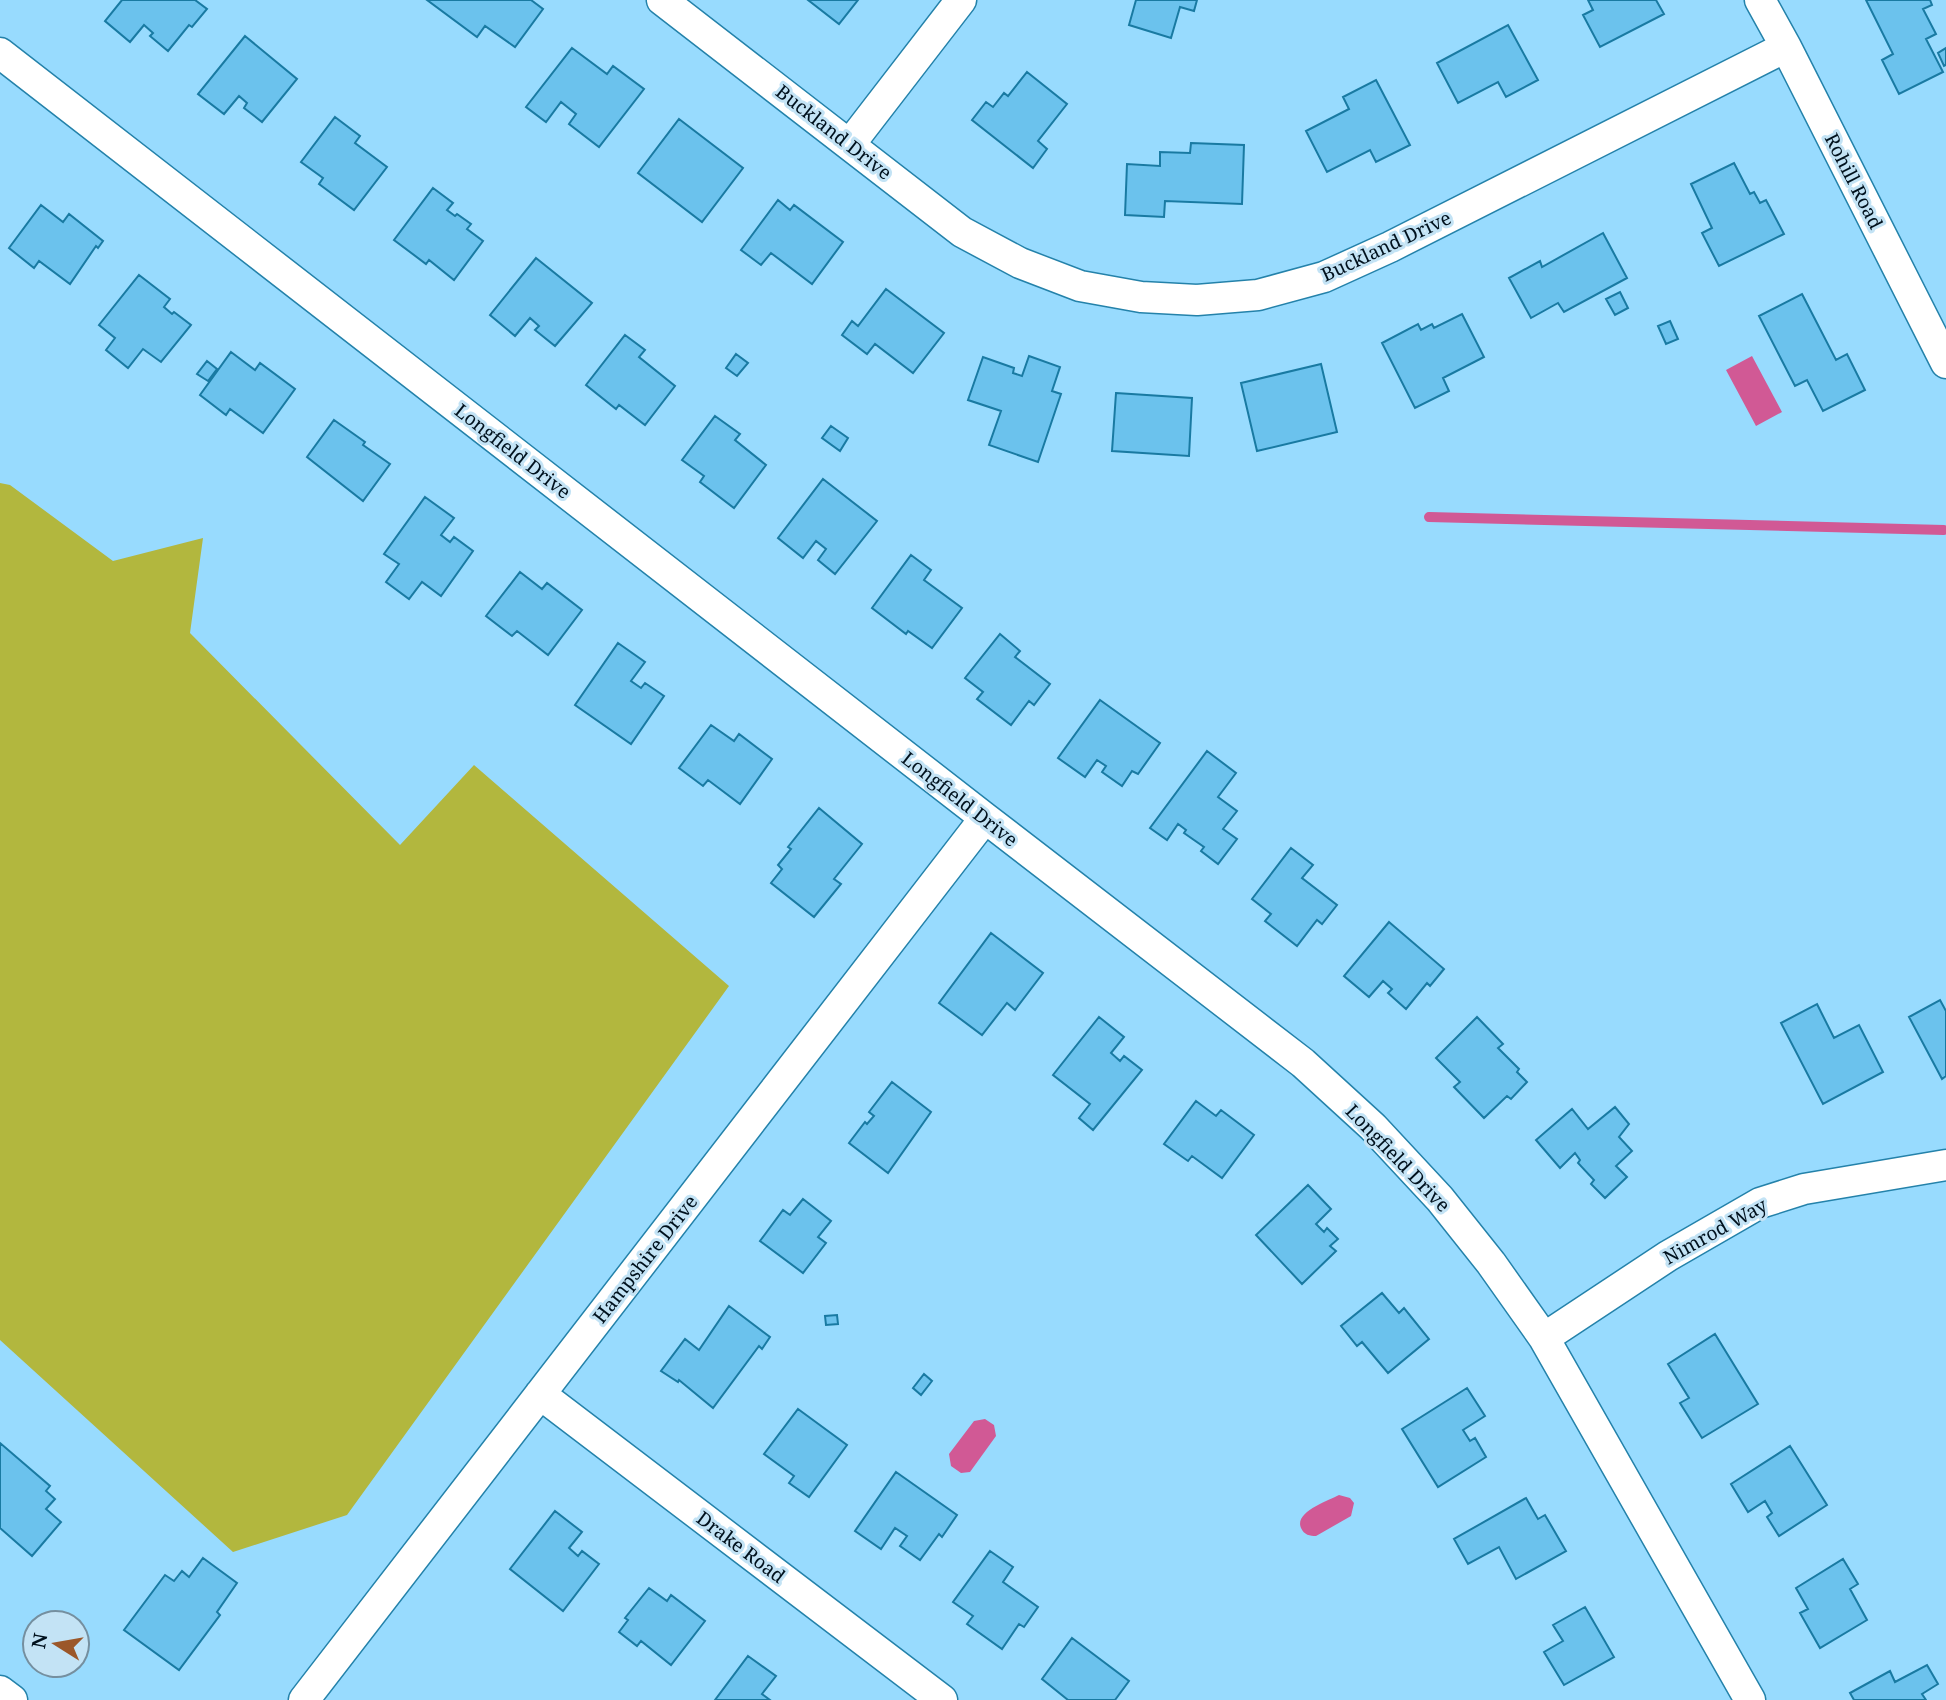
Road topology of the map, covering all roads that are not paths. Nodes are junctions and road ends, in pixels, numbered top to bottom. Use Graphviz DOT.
graph roads {
  1 [pos="662,0"];
  2 [pos="961,0"];
  3 [pos="1760,0"];
  4 [pos="1786,47"];
  5 [pos="0,53"];
  6 [pos="850,144"];
  7 [pos="1946,363"];
  8 [pos="985,818"];
  9 [pos="1946,1165"];
  10 [pos="1544,1338"];
  11 [pos="540,1394"];
  12 [pos="0,1691"];
  13 [pos="12,1700"];
  14 [pos="304,1700"];
  15 [pos="942,1700"];
  16 [pos="1750,1700"];
  1 -- 6 [label="street, Buckland Drive"];
  2 -- 6 [label="street"];
  3 -- 4 [label="street, Rohill Road"];
  4 -- 6 [label="street, Buckland Drive"];
  4 -- 7 [label="street, Rohill Road"];
  5 -- 8 [label="street, Longfield Drive"];
  8 -- 10 [label="street, Longfield Drive"];
  8 -- 11 [label="street, Hampshire Drive"];
  9 -- 10 [label="street, Nimrod Way"];
  10 -- 16 [label="street, Longfield Drive"];
  11 -- 14 [label="street, Hampshire Drive"];
  11 -- 15 [label="street, Drake Road"];
  12 -- 13 [label="street"];
}
